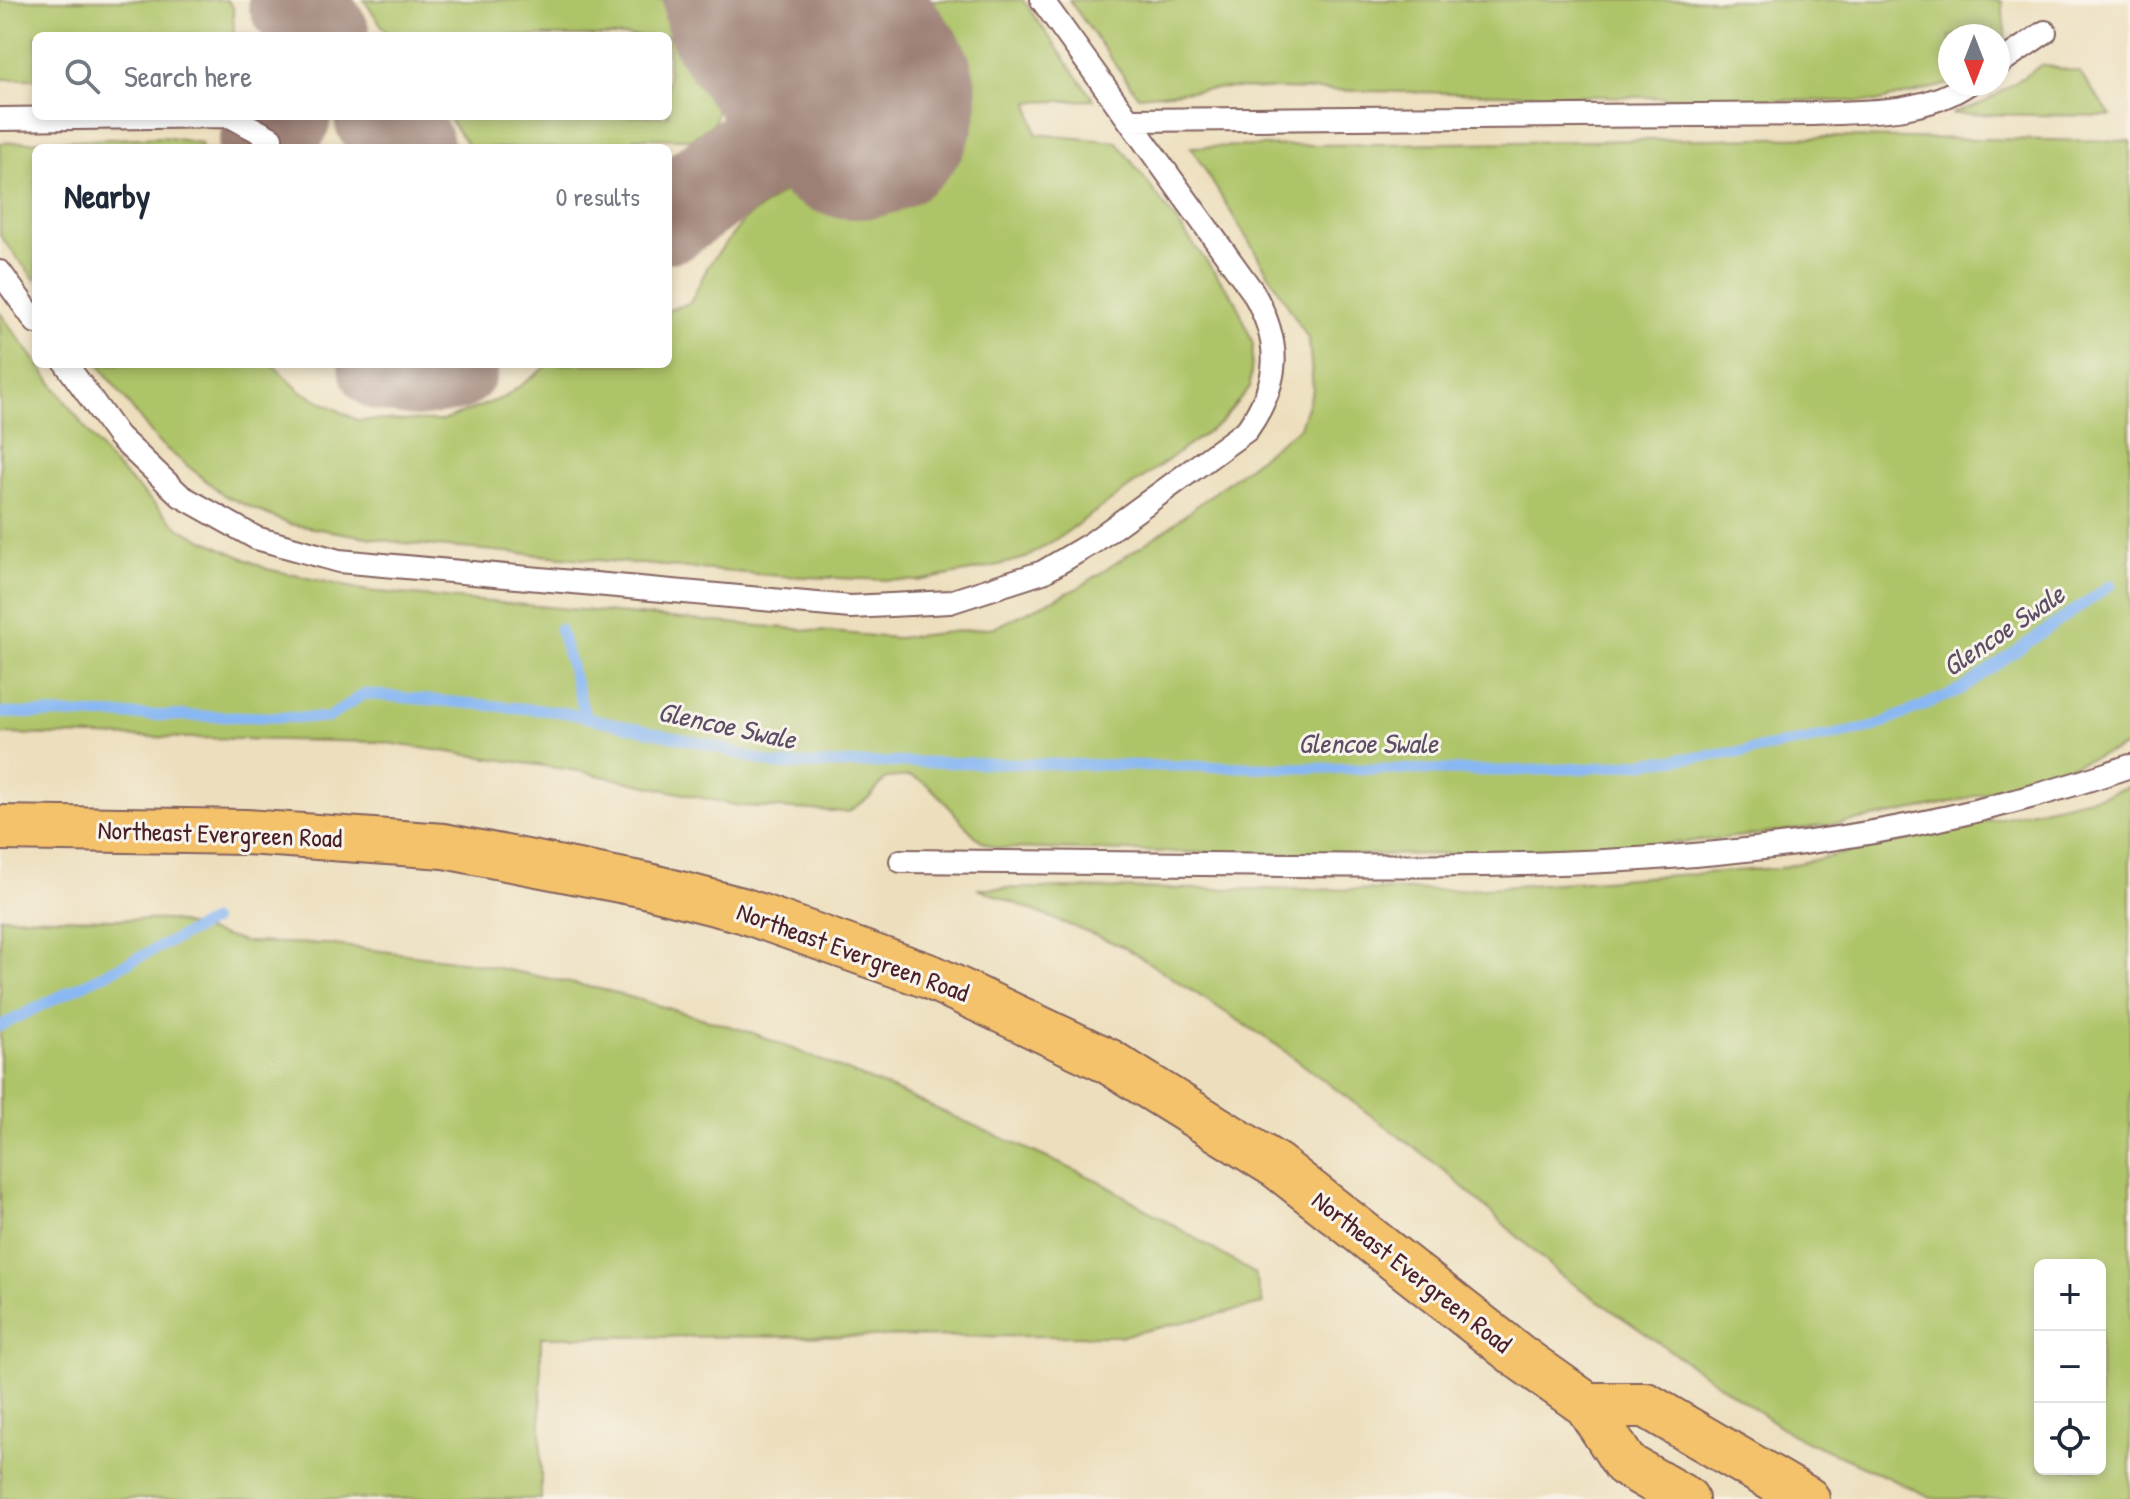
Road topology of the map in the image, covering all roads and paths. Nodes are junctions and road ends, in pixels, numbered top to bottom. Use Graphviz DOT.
graph roads {
  1 [pos="1042,0"];
  2 [pos="2045,32"];
  3 [pos="2010,56"];
  4 [pos="1950,96"];
  5 [pos="0,119"];
  6 [pos="32,119"];
  7 [pos="237,120"];
  8 [pos="1129,120"];
  9 [pos="271,138"];
  10 [pos="0,272"];
  11 [pos="32,316"];
  12 [pos="69,368"];
  13 [pos="2130,766"];
  14 [pos="0,828"];
  15 [pos="901,861"];
  16 [pos="1587,1405"];
  17 [pos="1686,1499"];
  18 [pos="1807,1499"];
  1 -- 8 [label="lane"];
  2 -- 3 [label="lane"];
  4 -- 8 [label="lane"];
  5 -- 6 [label="lane"];
  7 -- 9 [label="lane"];
  8 -- 12 [label="lane"];
  10 -- 11 [label="lane"];
  13 -- 15 [label="lane"];
  14 -- 16 [label="main road, Northeast Evergreen Road"];
  16 -- 17 [label="main road, Northeast Evergreen Road"];
  16 -- 18 [label="main road"];
}
